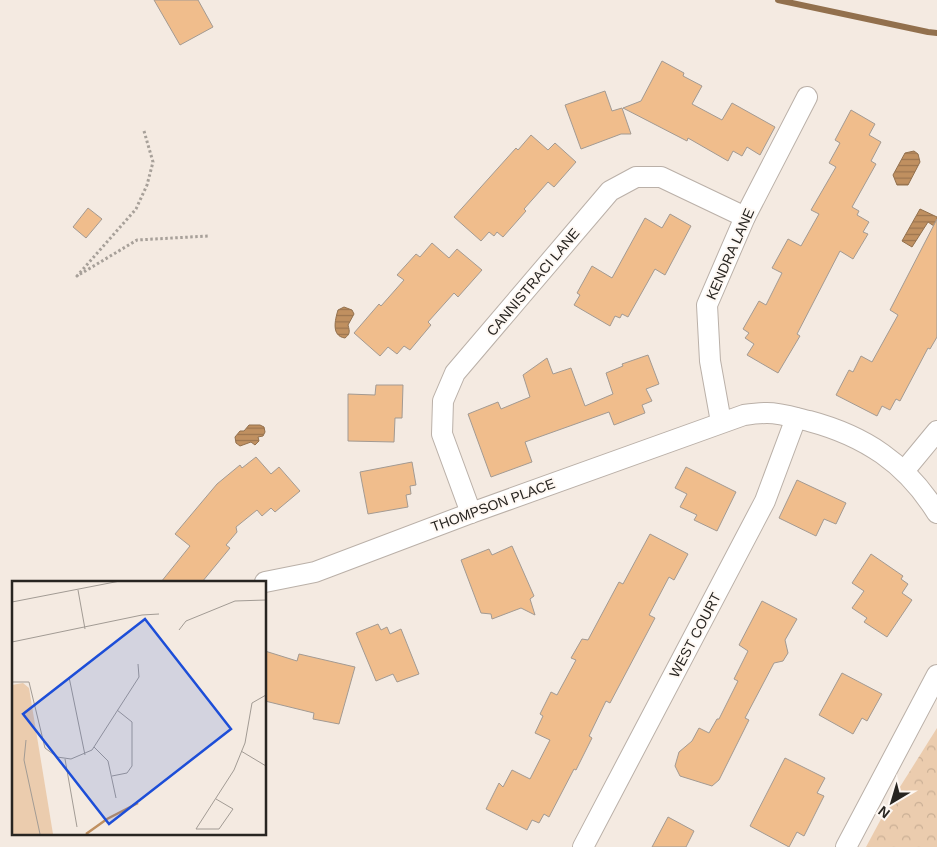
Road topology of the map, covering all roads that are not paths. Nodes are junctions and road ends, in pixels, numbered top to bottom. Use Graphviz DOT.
graph roads {
  1 [pos="807,97"];
  2 [pos="745,217"];
  3 [pos="796,418"];
  4 [pos="721,422"];
  5 [pos="937,431"];
  6 [pos="904,471"];
  7 [pos="470,513"];
  8 [pos="937,513"];
  9 [pos="266,582"];
  10 [pos="937,675"];
  11 [pos="583,847"];
  12 [pos="846,847"];
  1 -- 2 [label="street, KENDRA LANE"];
  2 -- 4 [label="street, KENDRA LANE"];
  2 -- 7 [label="street, CANNISTRACI LANE"];
  3 -- 4 [label="street, THOMPSON PLACE"];
  3 -- 6 [label="street, THOMPSON PLACE"];
  3 -- 11 [label="street, WEST COURT"];
  4 -- 7 [label="street, THOMPSON PLACE"];
  5 -- 6 [label="street"];
  6 -- 8 [label="street, THOMPSON PLACE"];
  7 -- 9 [label="street, THOMPSON PLACE"];
  10 -- 12 [label="street"];
}
